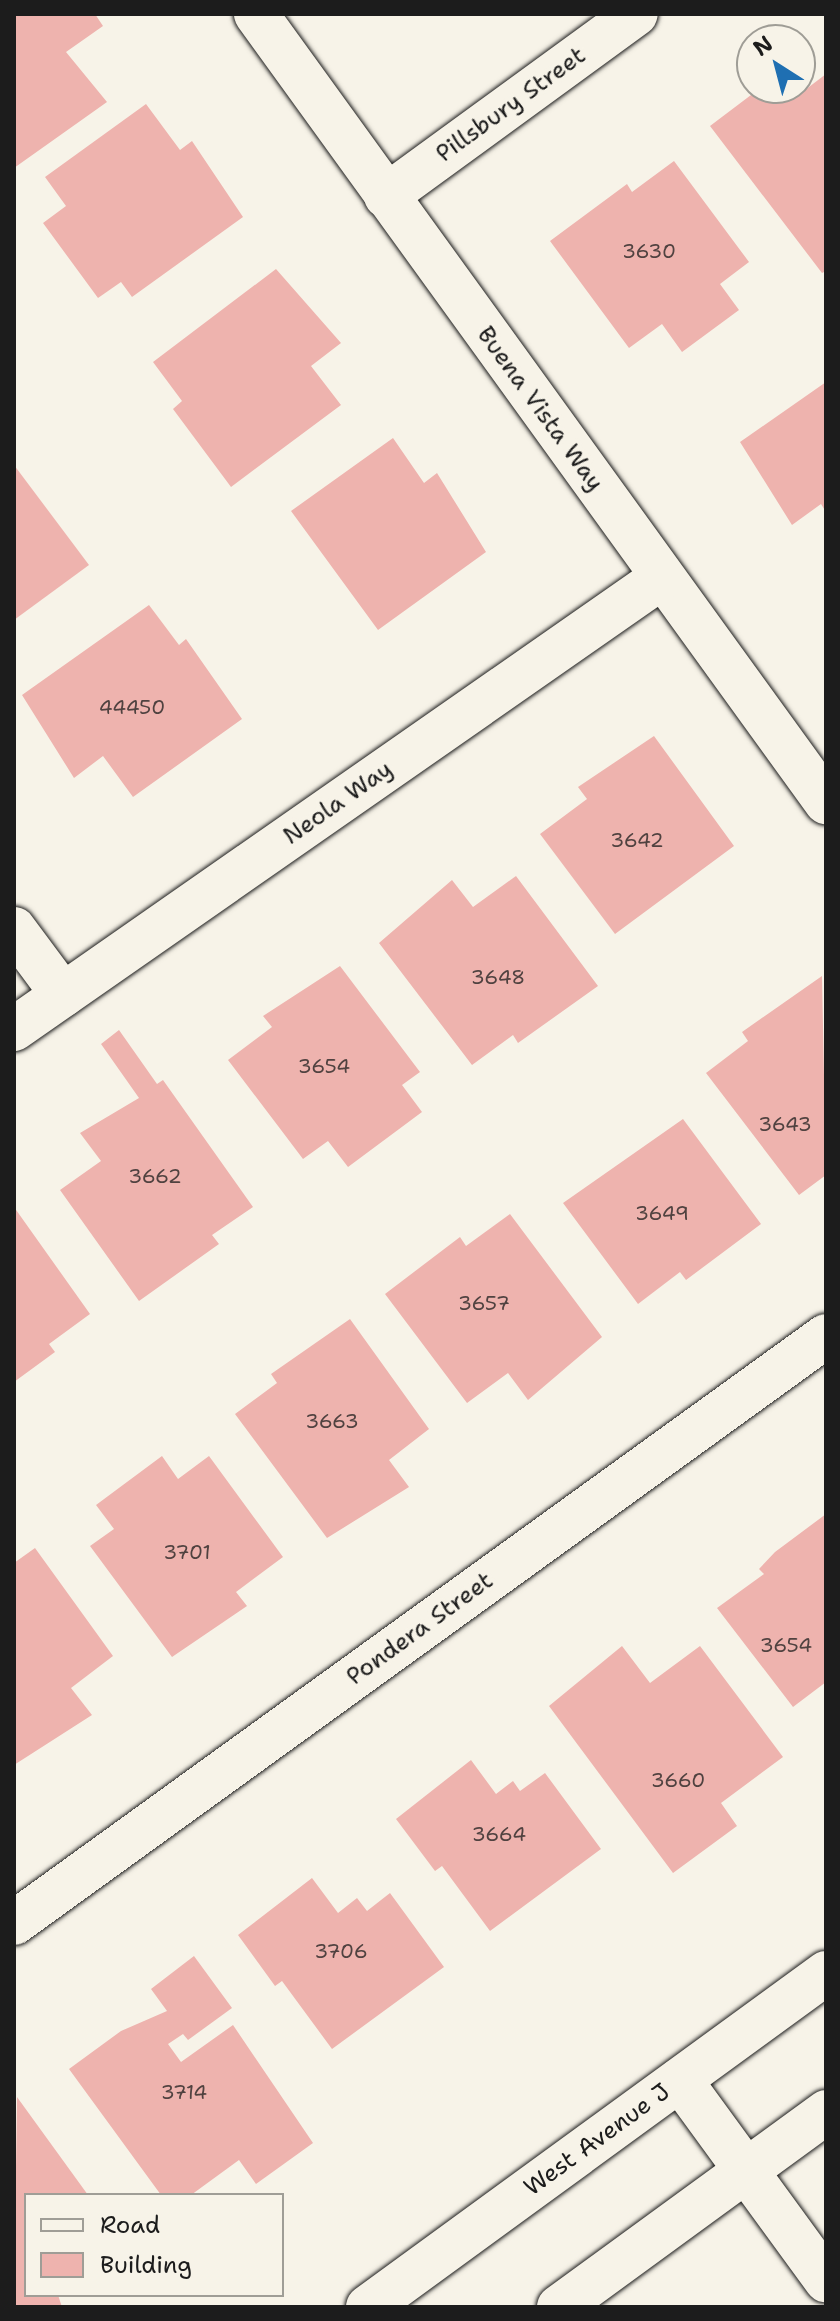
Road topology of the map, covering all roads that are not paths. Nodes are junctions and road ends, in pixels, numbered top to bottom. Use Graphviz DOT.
graph roads {
  1 [pos="256,14"];
  2 [pos="636,14"];
  3 [pos="386,196"];
  4 [pos="661,578"];
  5 [pos="826,802"];
  6 [pos="14,929"];
  7 [pos="63,995"];
  8 [pos="14,1029"];
  9 [pos="826,1336"];
  10 [pos="14,1923"];
  11 [pos="826,1973"];
  12 [pos="680,2080"];
  13 [pos="826,2112"];
  14 [pos="746,2171"];
  15 [pos="826,2280"];
  16 [pos="368,2307"];
  17 [pos="559,2307"];
  1 -- 3 [label="street, Buena Vista Way"];
  2 -- 3 [label="street, Pillsbury Street"];
  3 -- 4 [label="street, Buena Vista Way"];
  4 -- 5 [label="street, Buena Vista Way"];
  4 -- 7 [label="street, Neola Way"];
  6 -- 7 [label="street"];
  7 -- 8 [label="street, Neola Way"];
  9 -- 10 [label="street, Pondera Street"];
  11 -- 12 [label="street, West Avenue J"];
  12 -- 14 [label="street"];
  12 -- 16 [label="street, West Avenue J"];
  13 -- 14 [label="street"];
  14 -- 15 [label="street"];
  14 -- 17 [label="street"];
}
